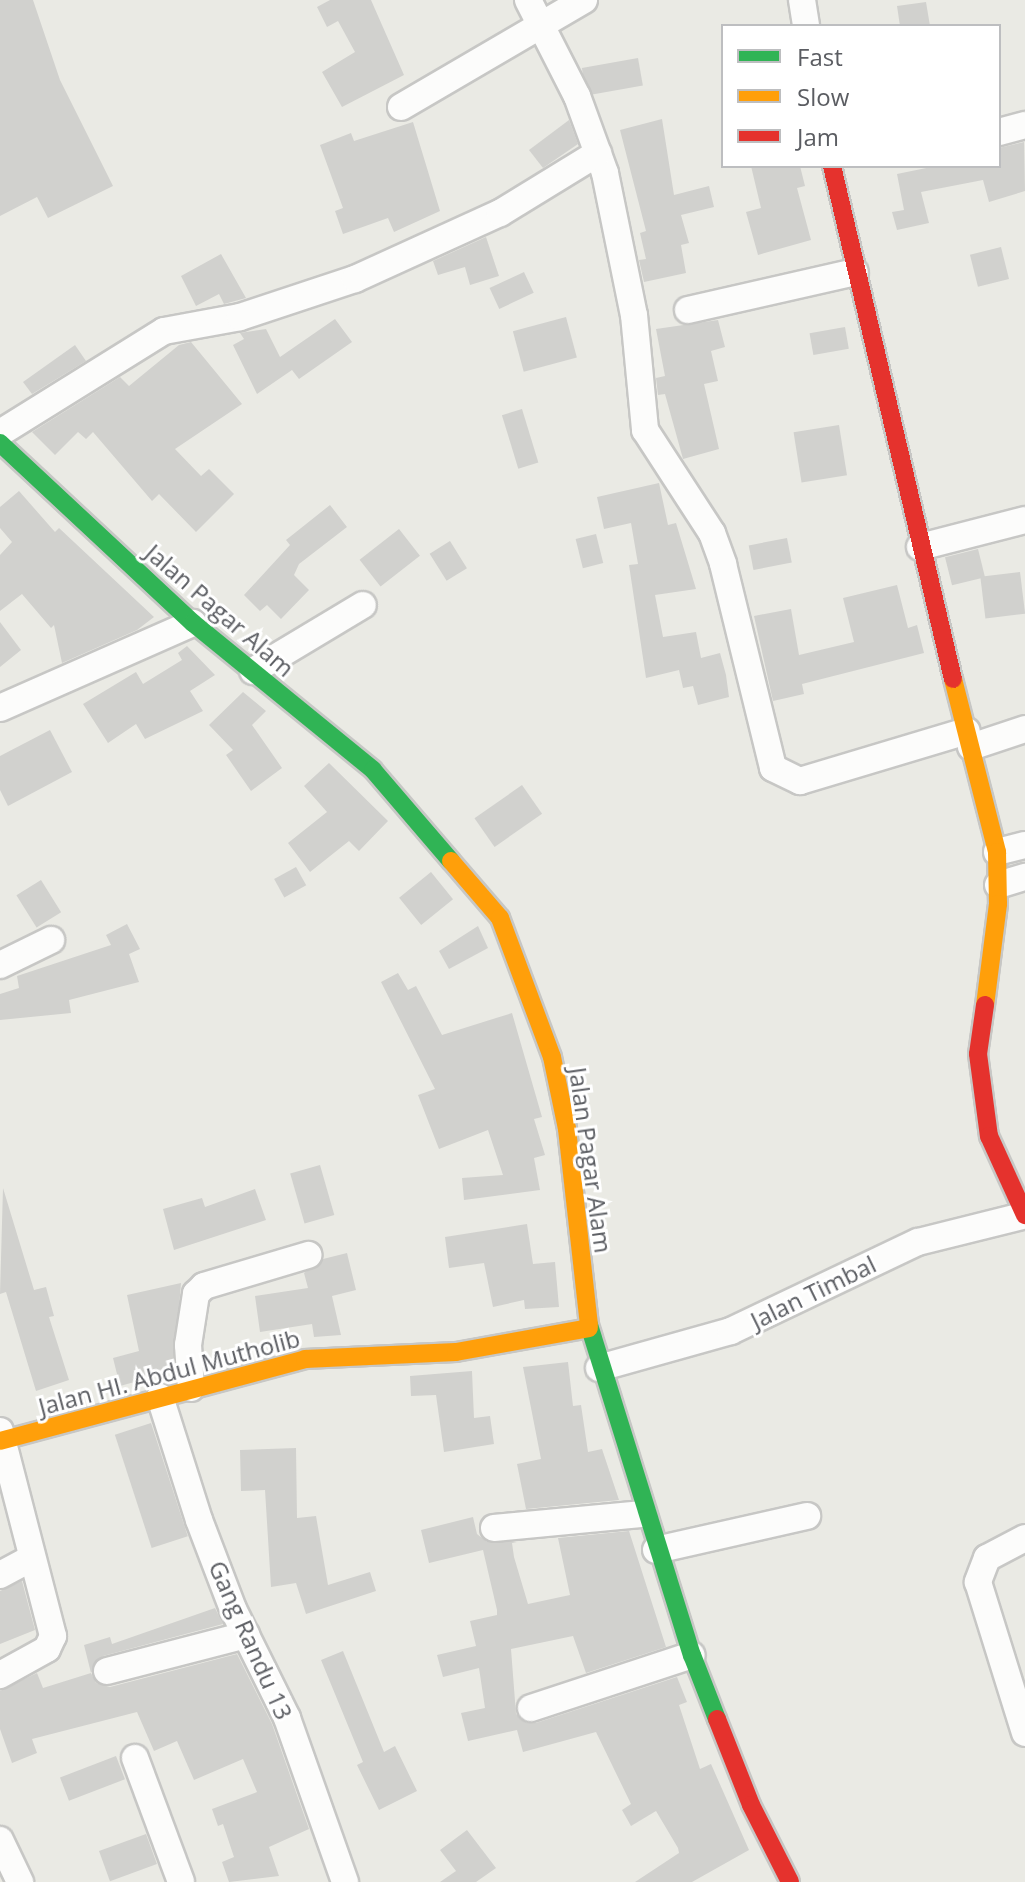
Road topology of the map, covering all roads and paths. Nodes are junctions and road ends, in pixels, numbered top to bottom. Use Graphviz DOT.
graph roads {
  1 [pos="528,0"];
  2 [pos="584,0"];
  3 [pos="802,0"];
  4 [pos="806,24"];
  5 [pos="540,25"];
  6 [pos="401,107"];
  7 [pos="1025,125"];
  8 [pos="1001,131"];
  9 [pos="598,153"];
  10 [pos="832,168"];
  11 [pos="855,272"];
  12 [pos="688,310"];
  13 [pos="0,433"];
  14 [pos="0,443"];
  15 [pos="1025,520"];
  16 [pos="920,547"];
  17 [pos="363,605"];
  18 [pos="193,623"];
  19 [pos="253,671"];
  20 [pos="0,708"];
  21 [pos="1025,729"];
  22 [pos="969,739"];
  23 [pos="1025,845"];
  24 [pos="997,852"];
  25 [pos="1025,877"];
  26 [pos="998,885"];
  27 [pos="51,940"];
  28 [pos="0,965"];
  29 [pos="1023,1215"];
  30 [pos="308,1255"];
  31 [pos="589,1328"];
  32 [pos="599,1368"];
  33 [pos="191,1388"];
  34 [pos="160,1397"];
  35 [pos="1,1437"];
  36 [pos="643,1514"];
  37 [pos="807,1516"];
  38 [pos="494,1528"];
  39 [pos="1025,1538"];
  40 [pos="656,1550"];
  41 [pos="32,1558"];
  42 [pos="0,1575"];
  43 [pos="246,1635"];
  44 [pos="692,1655"];
  45 [pos="107,1671"];
  46 [pos="0,1675"];
  47 [pos="531,1708"];
  48 [pos="1024,1727"];
  49 [pos="135,1758"];
  50 [pos="0,1840"];
  51 [pos="20,1882"];
  52 [pos="181,1882"];
  53 [pos="345,1882"];
  54 [pos="790,1882"];
  1 -- 5 [label="street"];
  2 -- 5 [label="street"];
  3 -- 4 [label="street"];
  5 -- 6 [label="street"];
  5 -- 9 [label="street"];
  7 -- 8 [label="street"];
  9 -- 13 [label="street"];
  9 -- 22 [label="street"];
  10 -- 11 [label="street"];
  11 -- 12 [label="street"];
  11 -- 16 [label="street"];
  14 -- 18 [label="street, Jalan Pagar Alam"];
  15 -- 16 [label="street"];
  16 -- 22 [label="street"];
  17 -- 19 [label="street"];
  18 -- 19 [label="street, Jalan Pagar Alam"];
  18 -- 20 [label="street"];
  19 -- 31 [label="street, Jalan Pagar Alam"];
  21 -- 22 [label="street"];
  22 -- 24 [label="street"];
  23 -- 24 [label="street"];
  24 -- 26 [label="street"];
  25 -- 26 [label="street"];
  26 -- 29 [label="street"];
  27 -- 28 [label="street"];
  29 -- 32 [label="street, Jalan Timbal"];
  30 -- 33 [label="street"];
  31 -- 32 [label="street, Jalan Pagar Alam"];
  31 -- 33 [label="street, Jalan HI. Abdul Mutholib"];
  32 -- 36 [label="street, Jalan Pagar Alam"];
  33 -- 34 [label="street, Jalan HI. Abdul Mutholib"];
  34 -- 35 [label="street, Jalan HI. Abdul Mutholib"];
  34 -- 43 [label="street, Gang Randu 13"];
  35 -- 41 [label="street"];
  36 -- 38 [label="street"];
  36 -- 40 [label="street, Jalan Pagar Alam"];
  37 -- 40 [label="street"];
  39 -- 48 [label="street"];
  40 -- 44 [label="street, Jalan Pagar Alam"];
  41 -- 42 [label="street"];
  41 -- 46 [label="street"];
  43 -- 45 [label="street"];
  43 -- 53 [label="street, Gang Randu 13"];
  44 -- 47 [label="street"];
  44 -- 54 [label="street, Jalan Pagar Alam"];
  49 -- 52 [label="street"];
  50 -- 51 [label="street"];
}
